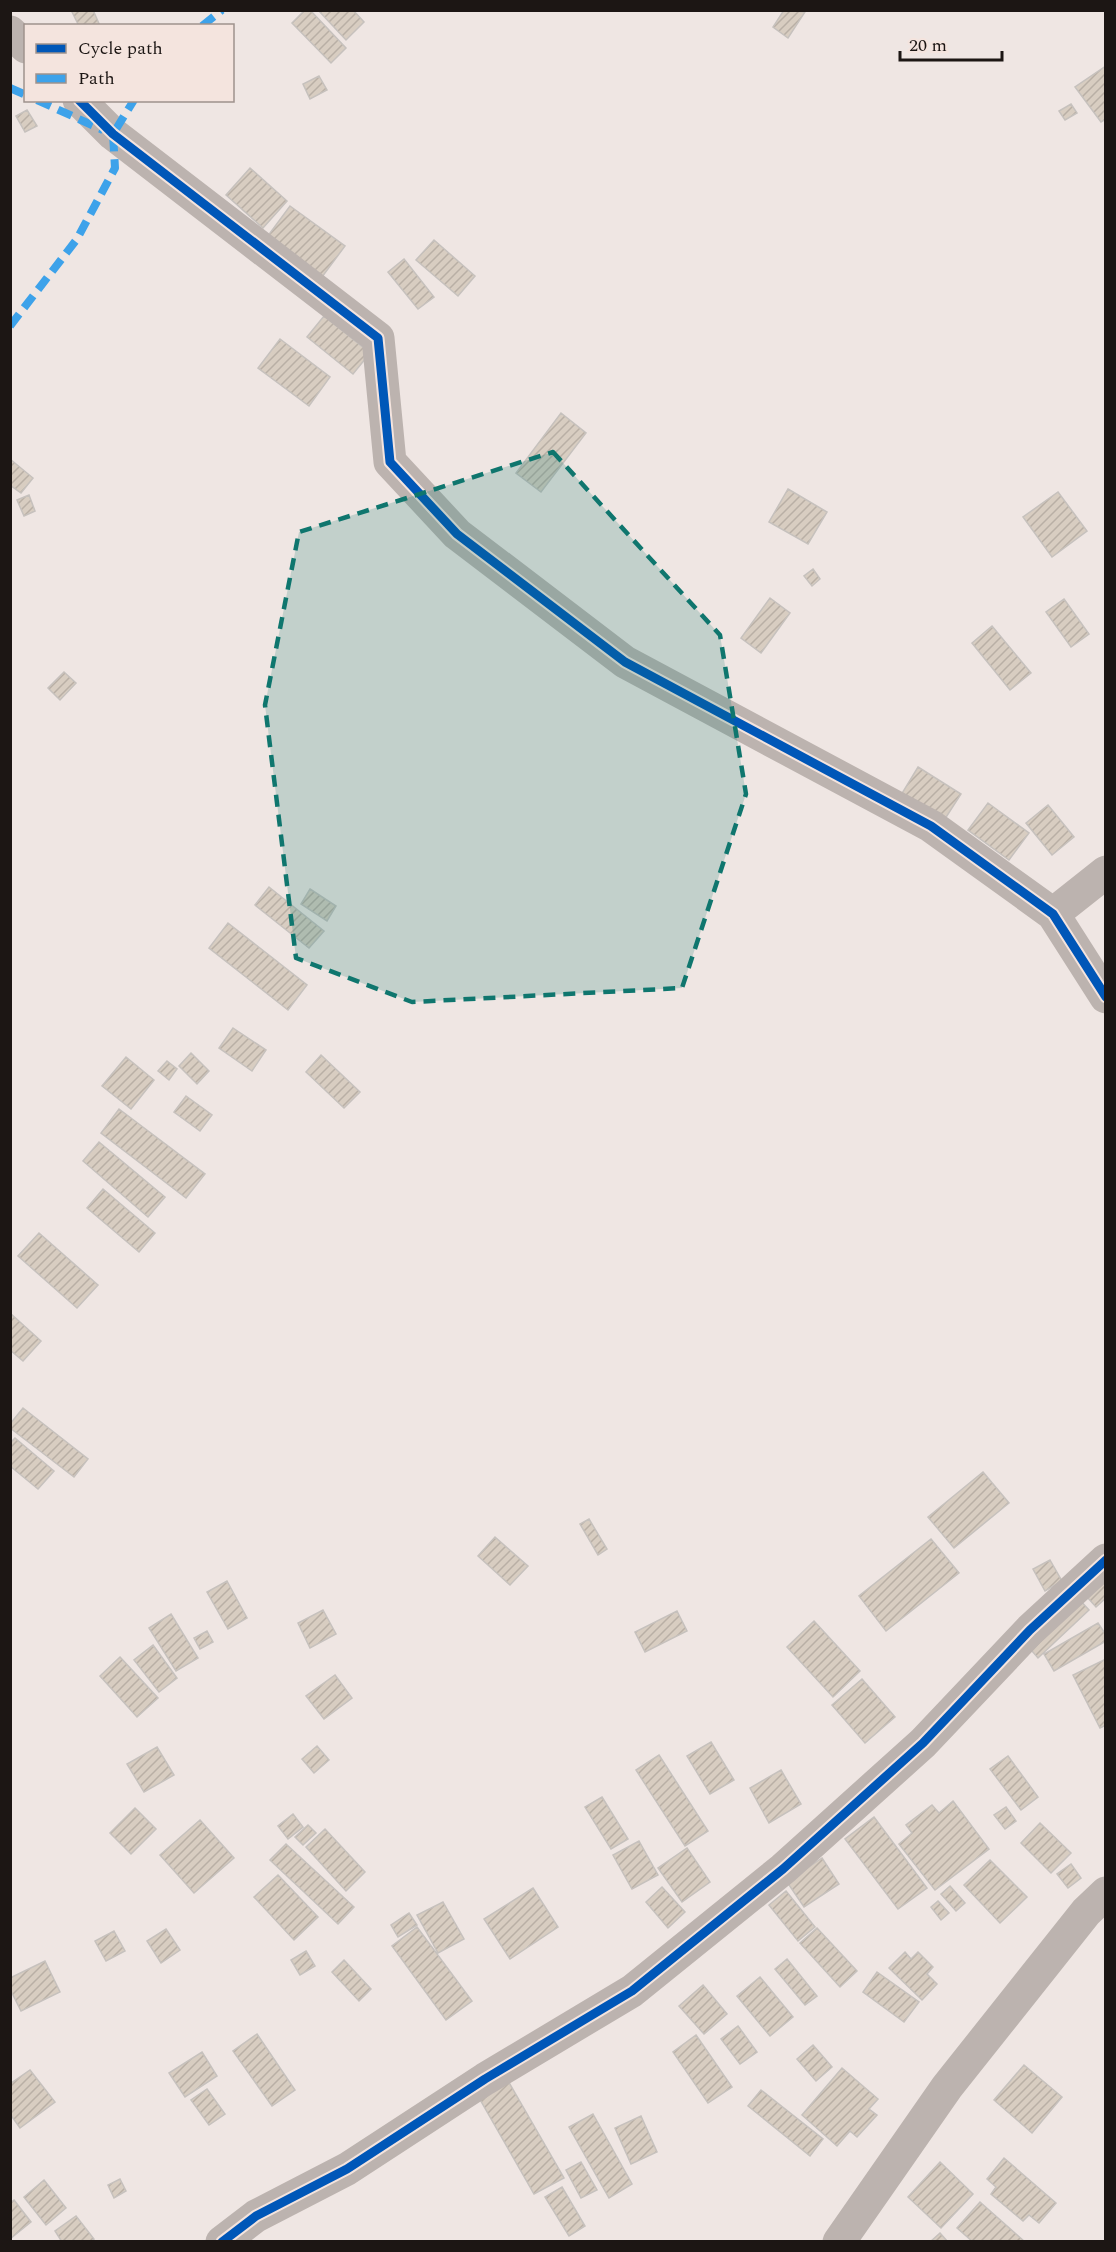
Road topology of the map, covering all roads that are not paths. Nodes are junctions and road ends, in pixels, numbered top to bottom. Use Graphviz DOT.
graph roads {
  1 [pos="10,32"];
  2 [pos="24,45"];
  3 [pos="81,102"];
  4 [pos="1106,872"];
  5 [pos="1053,914"];
  6 [pos="1106,997"];
  7 [pos="1106,1560"];
  8 [pos="1106,1893"];
  9 [pos="222,2241"];
  10 [pos="839,2241"];
  1 -- 2 [label="street"];
  3 -- 5 [label="street"];
  4 -- 5 [label="street"];
  5 -- 6 [label="street"];
  7 -- 9 [label="street"];
  8 -- 10 [label="street"];
}
